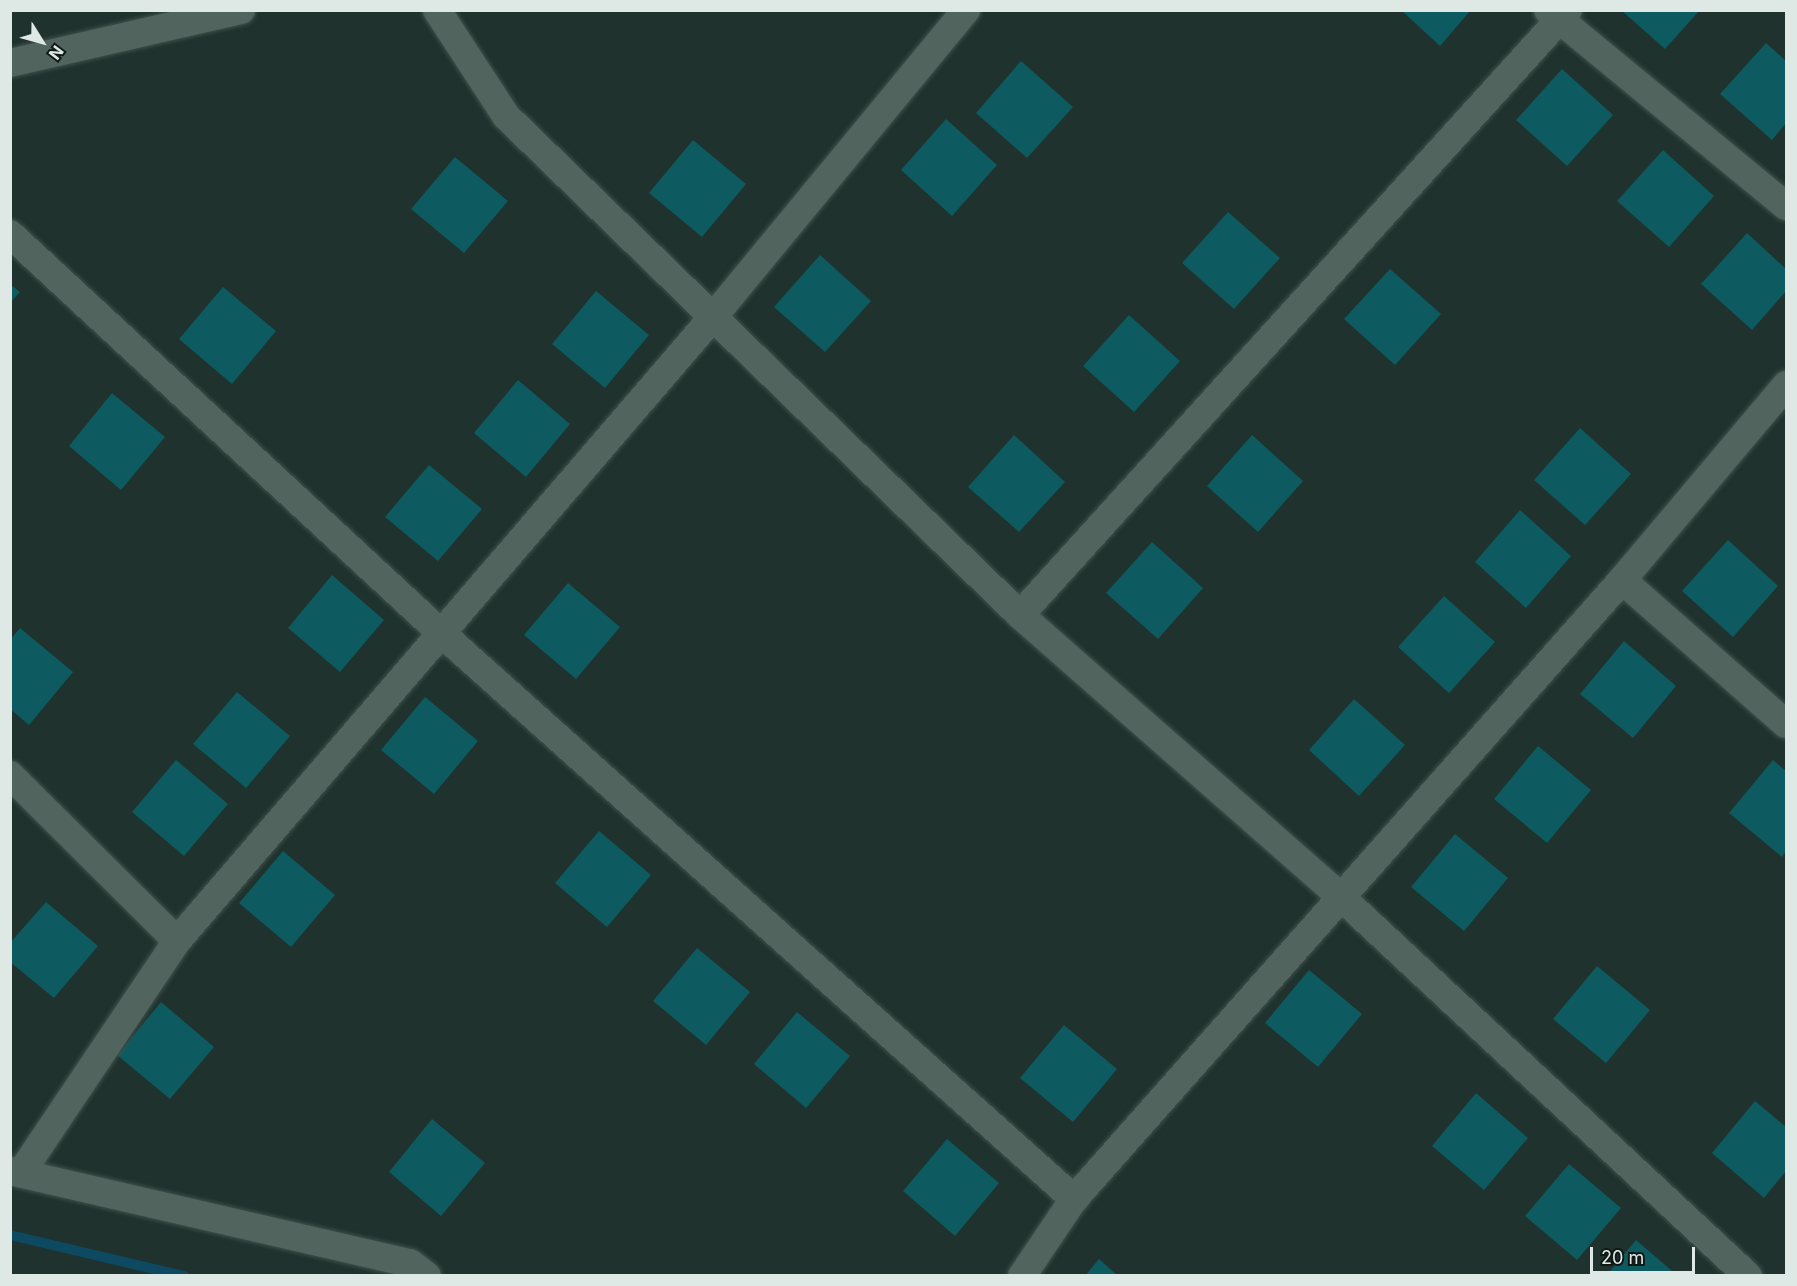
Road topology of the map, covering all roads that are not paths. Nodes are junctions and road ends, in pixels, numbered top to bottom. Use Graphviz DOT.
graph roads {
  1 [pos="241,10"];
  2 [pos="437,10"];
  3 [pos="966,10"];
  4 [pos="1558,14"];
  5 [pos="10,63"];
  6 [pos="1786,206"];
  7 [pos="10,234"];
  8 [pos="713,317"];
  9 [pos="1786,385"];
  10 [pos="1622,580"];
  11 [pos="1020,615"];
  12 [pos="440,632"];
  13 [pos="1786,724"];
  14 [pos="10,775"];
  15 [pos="1341,897"];
  16 [pos="177,941"];
  17 [pos="16,1172"];
  18 [pos="1074,1199"];
  19 [pos="427,1275"];
  20 [pos="1022,1275"];
  21 [pos="1748,1275"];
  1 -- 5 [label="street"];
  2 -- 8 [label="street"];
  3 -- 8 [label="street"];
  4 -- 6 [label="street"];
  4 -- 11 [label="street"];
  7 -- 12 [label="street"];
  8 -- 11 [label="street"];
  8 -- 12 [label="street"];
  9 -- 10 [label="street"];
  10 -- 13 [label="street"];
  10 -- 15 [label="street"];
  11 -- 15 [label="street"];
  12 -- 16 [label="street"];
  12 -- 18 [label="street"];
  14 -- 16 [label="street"];
  15 -- 18 [label="street"];
  15 -- 21 [label="street"];
  16 -- 17 [label="street"];
  17 -- 19 [label="street"];
  18 -- 20 [label="street"];
}
